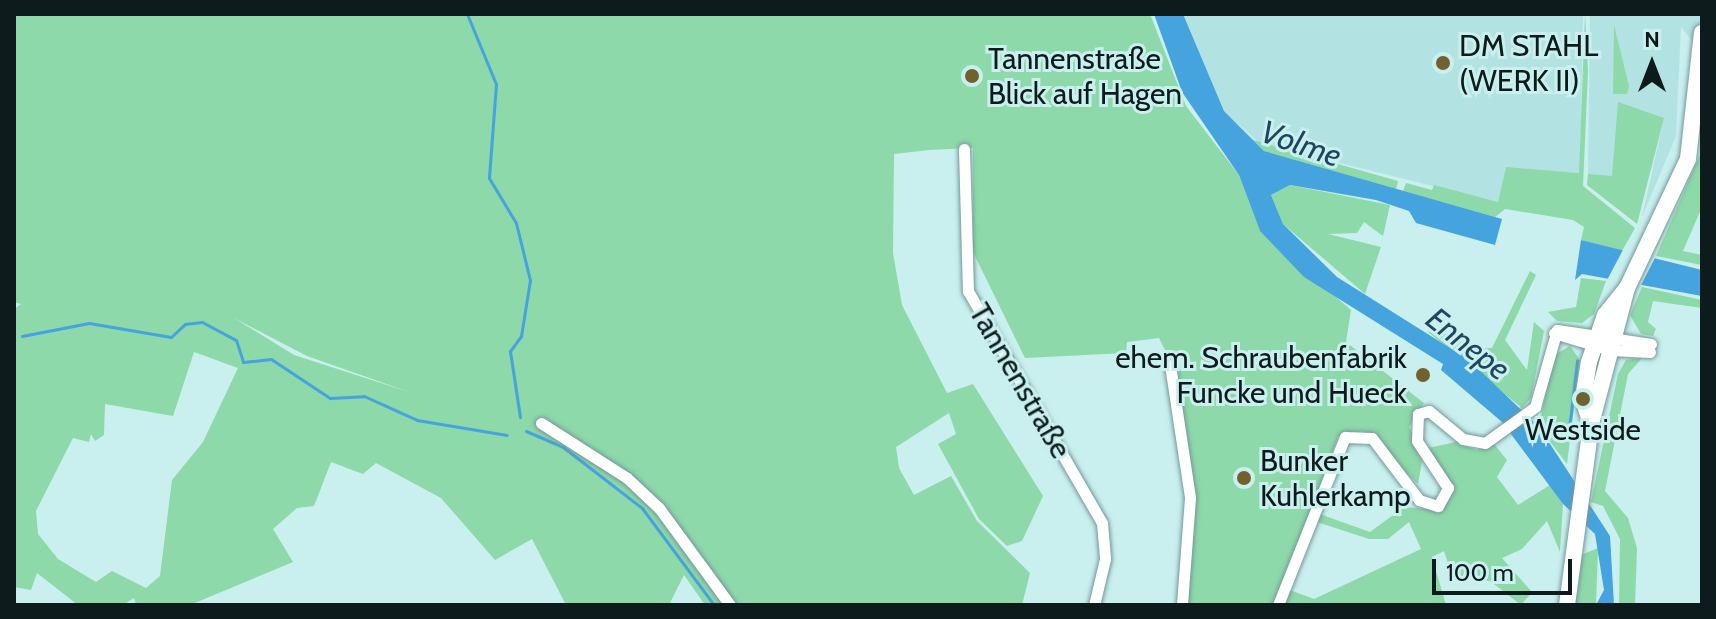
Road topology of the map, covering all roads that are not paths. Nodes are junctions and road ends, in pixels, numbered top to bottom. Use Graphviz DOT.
graph roads {
  1 [pos="1702,33"];
  2 [pos="964,149"];
  3 [pos="1627,288"];
  4 [pos="1596,338"];
  5 [pos="1614,343"];
  6 [pos="1650,348"];
  7 [pos="1170,365"];
  8 [pos="541,423"];
  9 [pos="1591,424"];
  10 [pos="722,602"];
  11 [pos="1094,605"];
  12 [pos="1182,605"];
  13 [pos="1278,605"];
  14 [pos="1567,605"];
  1 -- 3 [label="main road"];
  2 -- 11 [label="street, Tannenstraße"];
  3 -- 4 [label="main road"];
  3 -- 5 [label="main road"];
  4 -- 5 [label="street"];
  4 -- 9 [label="main road"];
  4 -- 13 [label="street"];
  5 -- 6 [label="street"];
  5 -- 9 [label="main road"];
  7 -- 12 [label="street"];
  8 -- 10 [label="street"];
  9 -- 14 [label="main road"];
}
